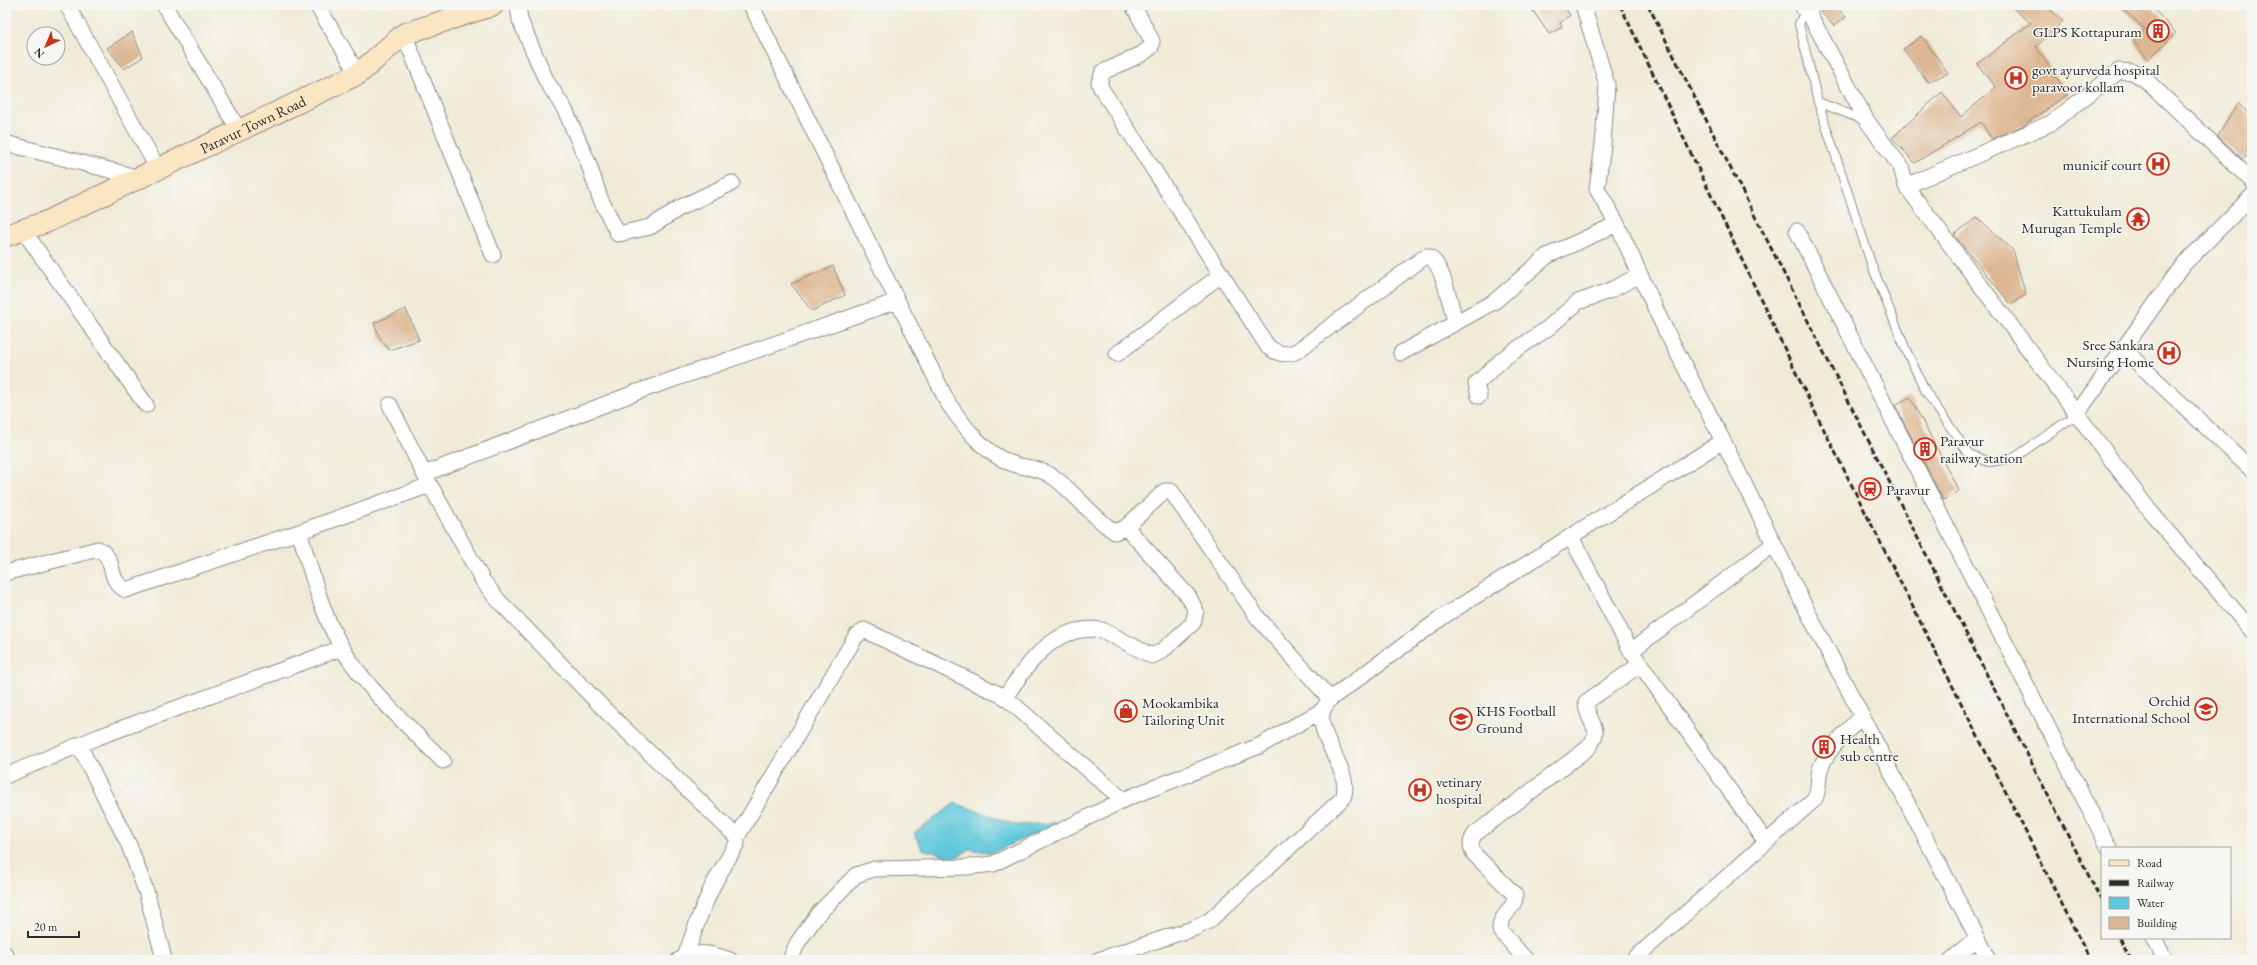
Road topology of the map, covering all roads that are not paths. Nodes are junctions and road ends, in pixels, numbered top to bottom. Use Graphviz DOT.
graph roads {
  1 [pos="67,5"];
  2 [pos="164,5"];
  3 [pos="318,5"];
  4 [pos="493,5"];
  5 [pos="518,5"];
  6 [pos="751,5"];
  7 [pos="1133,5"];
  8 [pos="1583,5"];
  9 [pos="1807,6"];
  10 [pos="404,34"];
  11 [pos="358,74"];
  12 [pos="1818,102"];
  13 [pos="1867,121"];
  14 [pos="239,130"];
  15 [pos="5,143"];
  16 [pos="158,169"];
  17 [pos="140,178"];
  18 [pos="2252,180"];
  19 [pos="732,183"];
  20 [pos="1906,186"];
  21 [pos="2252,196"];
  22 [pos="1617,224"];
  23 [pos="1797,231"];
  24 [pos="14,233"];
  25 [pos="493,255"];
  26 [pos="1222,274"];
  27 [pos="1640,275"];
  28 [pos="898,301"];
  29 [pos="1455,321"];
  30 [pos="2124,350"];
  31 [pos="1401,353"];
  32 [pos="1116,354"];
  33 [pos="1479,396"];
  34 [pos="146,405"];
  35 [pos="390,405"];
  36 [pos="2076,415"];
  37 [pos="1723,441"];
  38 [pos="2252,470"];
  39 [pos="427,479"];
  40 [pos="1126,527"];
  41 [pos="299,532"];
  42 [pos="1571,537"];
  43 [pos="1774,544"];
  44 [pos="5,573"];
  45 [pos="2252,631"];
  46 [pos="342,648"];
  47 [pos="1631,651"];
  48 [pos="1641,664"];
  49 [pos="1005,697"];
  50 [pos="1326,704"];
  51 [pos="1861,716"];
  52 [pos="79,744"];
  53 [pos="443,761"];
  54 [pos="5,776"];
  55 [pos="1122,800"];
  56 [pos="737,837"];
  57 [pos="1766,842"];
  58 [pos="2108,847"];
  59 [pos="1978,938"];
  60 [pos="2154,939"];
  61 [pos="5,954"];
  62 [pos="682,958"];
  63 [pos="8,960"];
  64 [pos="164,960"];
  65 [pos="730,960"];
  66 [pos="790,960"];
  67 [pos="1098,960"];
  68 [pos="1526,960"];
  69 [pos="1633,960"];
  70 [pos="1951,960"];
  71 [pos="1989,960"];
  72 [pos="2165,960"];
  1 -- 16 [label="street"];
  2 -- 14 [label="street"];
  3 -- 11 [label="street"];
  4 -- 10 [label="main road, Paravur Town Road"];
  5 -- 19 [label="street"];
  6 -- 28 [label="street"];
  7 -- 26 [label="street"];
  8 -- 22 [label="street"];
  9 -- 12 [label="lane"];
  9 -- 13 [label="street"];
  10 -- 11 [label="main road, Paravur Town Road"];
  10 -- 25 [label="street"];
  11 -- 14 [label="main road, Paravur Town Road"];
  12 -- 13 [label="lane"];
  12 -- 36 [label="lane"];
  13 -- 20 [label="street"];
  14 -- 16 [label="main road, Paravur Town Road"];
  15 -- 17 [label="street"];
  16 -- 17 [label="main road, Paravur Town Road"];
  17 -- 24 [label="main road, Paravur Town Road"];
  18 -- 20 [label="street"];
  20 -- 36 [label="street"];
  21 -- 30 [label="street"];
  22 -- 27 [label="street"];
  22 -- 29 [label="street"];
  23 -- 58 [label="street"];
  24 -- 34 [label="street"];
  26 -- 29 [label="street"];
  26 -- 32 [label="street"];
  27 -- 33 [label="street"];
  27 -- 37 [label="street"];
  28 -- 39 [label="street"];
  28 -- 40 [label="street"];
  29 -- 31 [label="street"];
  30 -- 36 [label="street"];
  30 -- 38 [label="street"];
  35 -- 39 [label="street"];
  36 -- 45 [label="street"];
  37 -- 42 [label="street"];
  37 -- 43 [label="street"];
  39 -- 41 [label="street"];
  39 -- 56 [label="street"];
  40 -- 49 [label="street"];
  40 -- 50 [label="street"];
  41 -- 44 [label="street"];
  41 -- 46 [label="street"];
  42 -- 47 [label="street"];
  42 -- 50 [label="street"];
  43 -- 47 [label="street"];
  43 -- 51 [label="street"];
  46 -- 52 [label="street"];
  46 -- 53 [label="street"];
  47 -- 48 [label="street"];
  48 -- 57 [label="street"];
  48 -- 68 [label="street"];
  49 -- 55 [label="street"];
  49 -- 56 [label="street"];
  50 -- 55 [label="street"];
  50 -- 67 [label="street"];
  51 -- 57 [label="street"];
  51 -- 59 [label="street"];
  52 -- 54 [label="street"];
  52 -- 64 [label="street"];
  55 -- 66 [label="street"];
  56 -- 62 [label="street"];
  57 -- 69 [label="street"];
  59 -- 70 [label="street"];
  59 -- 71 [label="street"];
  60 -- 72 [label="street"];
  61 -- 63 [label="street"];
  62 -- 65 [label="street"];
}
